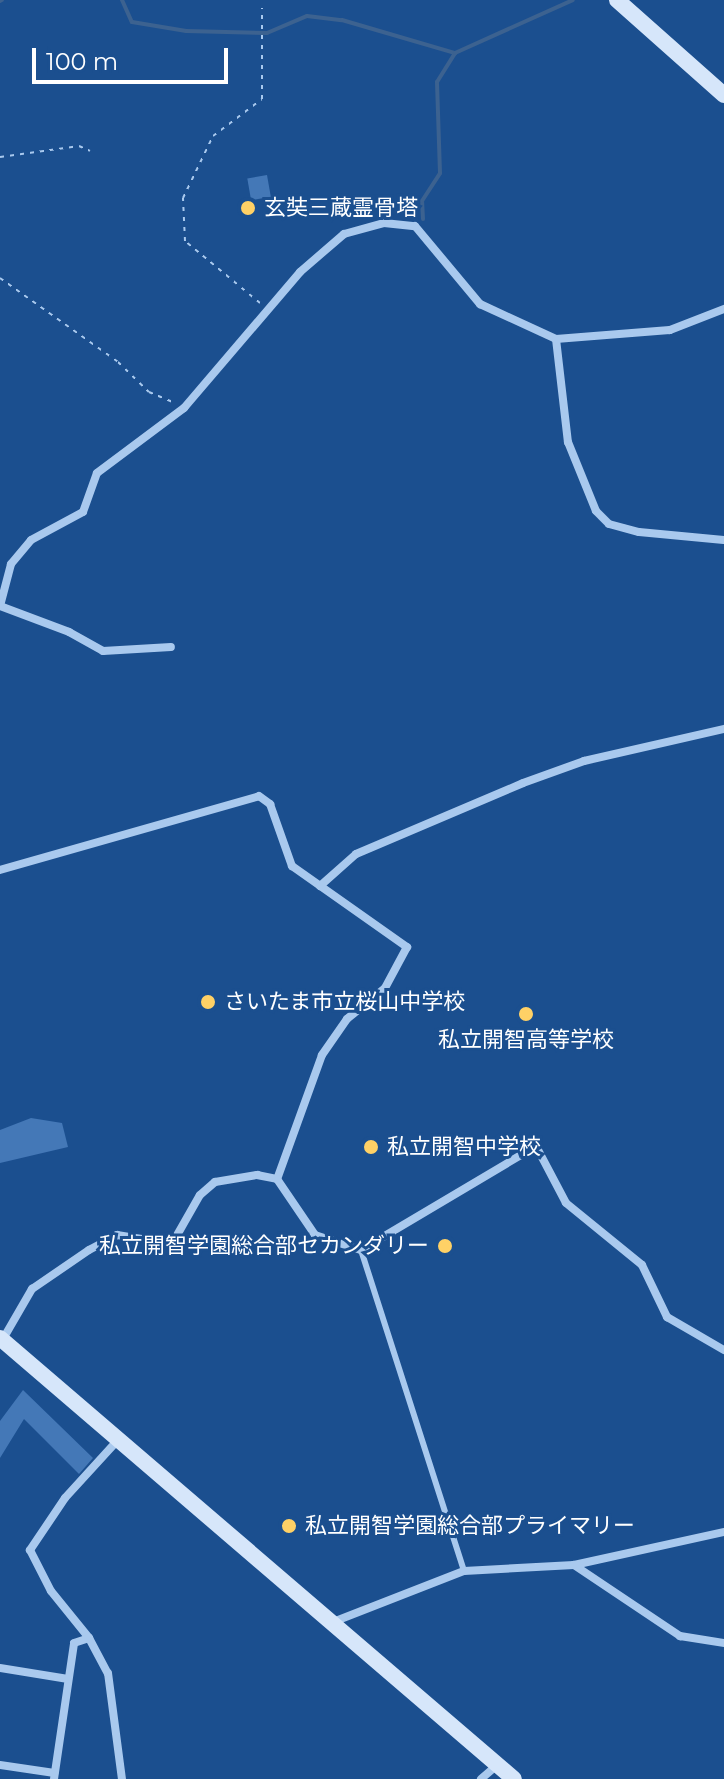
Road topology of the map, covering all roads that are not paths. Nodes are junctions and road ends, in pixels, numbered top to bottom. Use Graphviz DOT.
graph roads {
  1 [pos="617,0"];
  2 [pos="724,95"];
  3 [pos="724,309"];
  4 [pos="556,339"];
  5 [pos="724,540"];
  6 [pos="0,606"];
  7 [pos="171,647"];
  8 [pos="724,729"];
  9 [pos="0,870"];
  10 [pos="320,886"];
  11 [pos="277,1179"];
  12 [pos="361,1250"];
  13 [pos="1,1339"];
  14 [pos="724,1350"];
  15 [pos="117,1441"];
  16 [pos="724,1532"];
  17 [pos="574,1565"];
  18 [pos="464,1571"];
  19 [pos="333,1622"];
  20 [pos="89,1638"];
  21 [pos="724,1643"];
  22 [pos="0,1668"];
  23 [pos="68,1679"];
  24 [pos="498,1764"];
  25 [pos="0,1765"];
  26 [pos="54,1776"];
  27 [pos="122,1779"];
  28 [pos="481,1779"];
  29 [pos="514,1779"];
  1 -- 2 [label="street"];
  3 -- 4 [label="street"];
  4 -- 5 [label="street"];
  4 -- 6 [label="street"];
  6 -- 7 [label="street"];
  8 -- 10 [label="street"];
  9 -- 10 [label="street"];
  10 -- 11 [label="street"];
  11 -- 12 [label="street"];
  11 -- 13 [label="street"];
  12 -- 14 [label="street"];
  12 -- 18 [label="lane"];
  13 -- 15 [label="street"];
  15 -- 19 [label="street"];
  15 -- 20 [label="street"];
  16 -- 17 [label="street"];
  17 -- 18 [label="street"];
  17 -- 21 [label="street"];
  18 -- 19 [label="street"];
  19 -- 24 [label="street"];
  20 -- 23 [label="street"];
  20 -- 27 [label="street"];
  22 -- 23 [label="street"];
  23 -- 26 [label="street"];
  24 -- 28 [label="street"];
  24 -- 29 [label="street"];
  25 -- 26 [label="street"];
}
